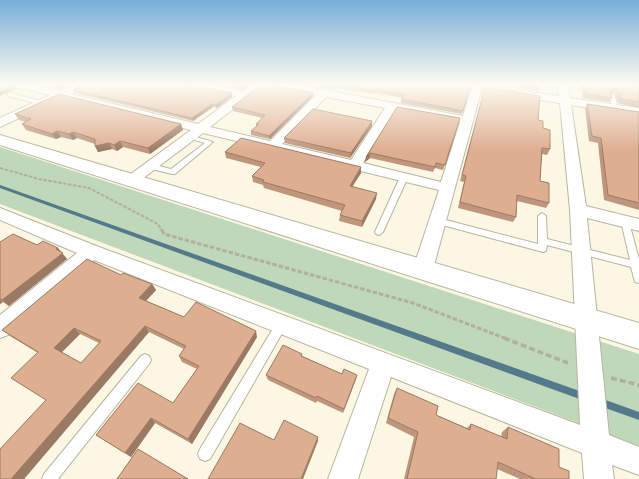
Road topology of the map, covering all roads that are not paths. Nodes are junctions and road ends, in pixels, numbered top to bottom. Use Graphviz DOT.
graph roads {
  1 [pos="36,106"];
  2 [pos="109,106"];
  3 [pos="230,106"];
  4 [pos="312,106"];
  5 [pos="392,106"];
  6 [pos="394,106"];
  7 [pos="471,106"];
  8 [pos="565,106"];
  9 [pos="611,106"];
  10 [pos="616,108"];
  11 [pos="639,112"];
  12 [pos="467,120"];
  13 [pos="0,123"];
  14 [pos="202,128"];
  15 [pos="190,137"];
  16 [pos="0,140"];
  17 [pos="274,145"];
  18 [pos="355,165"];
  19 [pos="151,166"];
  20 [pos="404,177"];
  21 [pos="133,179"];
  22 [pos="448,188"];
  23 [pos="578,210"];
  24 [pos="0,214"];
  25 [pos="542,216"];
  26 [pos="438,221"];
  27 [pos="632,223"];
  28 [pos="379,232"];
  29 [pos="543,241"];
  30 [pos="635,245"];
  31 [pos="581,251"];
  32 [pos="92,252"];
  33 [pos="636,265"];
  34 [pos="423,269"];
  35 [pos="639,279"];
  36 [pos="587,320"];
  37 [pos="281,325"];
  38 [pos="0,328"];
  39 [pos="639,336"];
  40 [pos="145,360"];
  41 [pos="383,364"];
  42 [pos="596,444"];
  43 [pos="205,454"];
  44 [pos="639,461"];
  45 [pos="49,479"];
  46 [pos="343,479"];
  47 [pos="599,479"];
  1 -- 13 [label="street"];
  2 -- 14 [label="street"];
  3 -- 14 [label="street"];
  4 -- 17 [label="street"];
  5 -- 18 [label="street"];
  6 -- 12 [label="street"];
  7 -- 12 [label="street"];
  8 -- 23 [label="street"];
  9 -- 10 [label="street"];
  10 -- 11 [label="street"];
  12 -- 22 [label="street"];
  14 -- 15 [label="street"];
  14 -- 17 [label="street"];
  15 -- 19 [label="street"];
  15 -- 19 [label="lane"];
  16 -- 21 [label="street"];
  17 -- 18 [label="street"];
  18 -- 20 [label="street"];
  19 -- 21 [label="street"];
  20 -- 22 [label="street"];
  20 -- 28 [label="lane"];
  21 -- 34 [label="street"];
  22 -- 26 [label="street"];
  23 -- 27 [label="street"];
  23 -- 31 [label="street"];
  24 -- 32 [label="street"];
  25 -- 29 [label="lane"];
  26 -- 29 [label="lane"];
  26 -- 34 [label="street"];
  27 -- 30 [label="lane"];
  29 -- 31 [label="lane"];
  30 -- 33 [label="lane"];
  31 -- 33 [label="lane"];
  31 -- 36 [label="street"];
  32 -- 37 [label="street"];
  32 -- 38 [label="street"];
  33 -- 35 [label="lane"];
  34 -- 36 [label="street"];
  36 -- 39 [label="street"];
  36 -- 42 [label="street"];
  37 -- 41 [label="street"];
  37 -- 43 [label="lane"];
  40 -- 45 [label="lane"];
  41 -- 42 [label="street"];
  41 -- 46 [label="street"];
  42 -- 44 [label="street"];
  42 -- 47 [label="street"];
}
